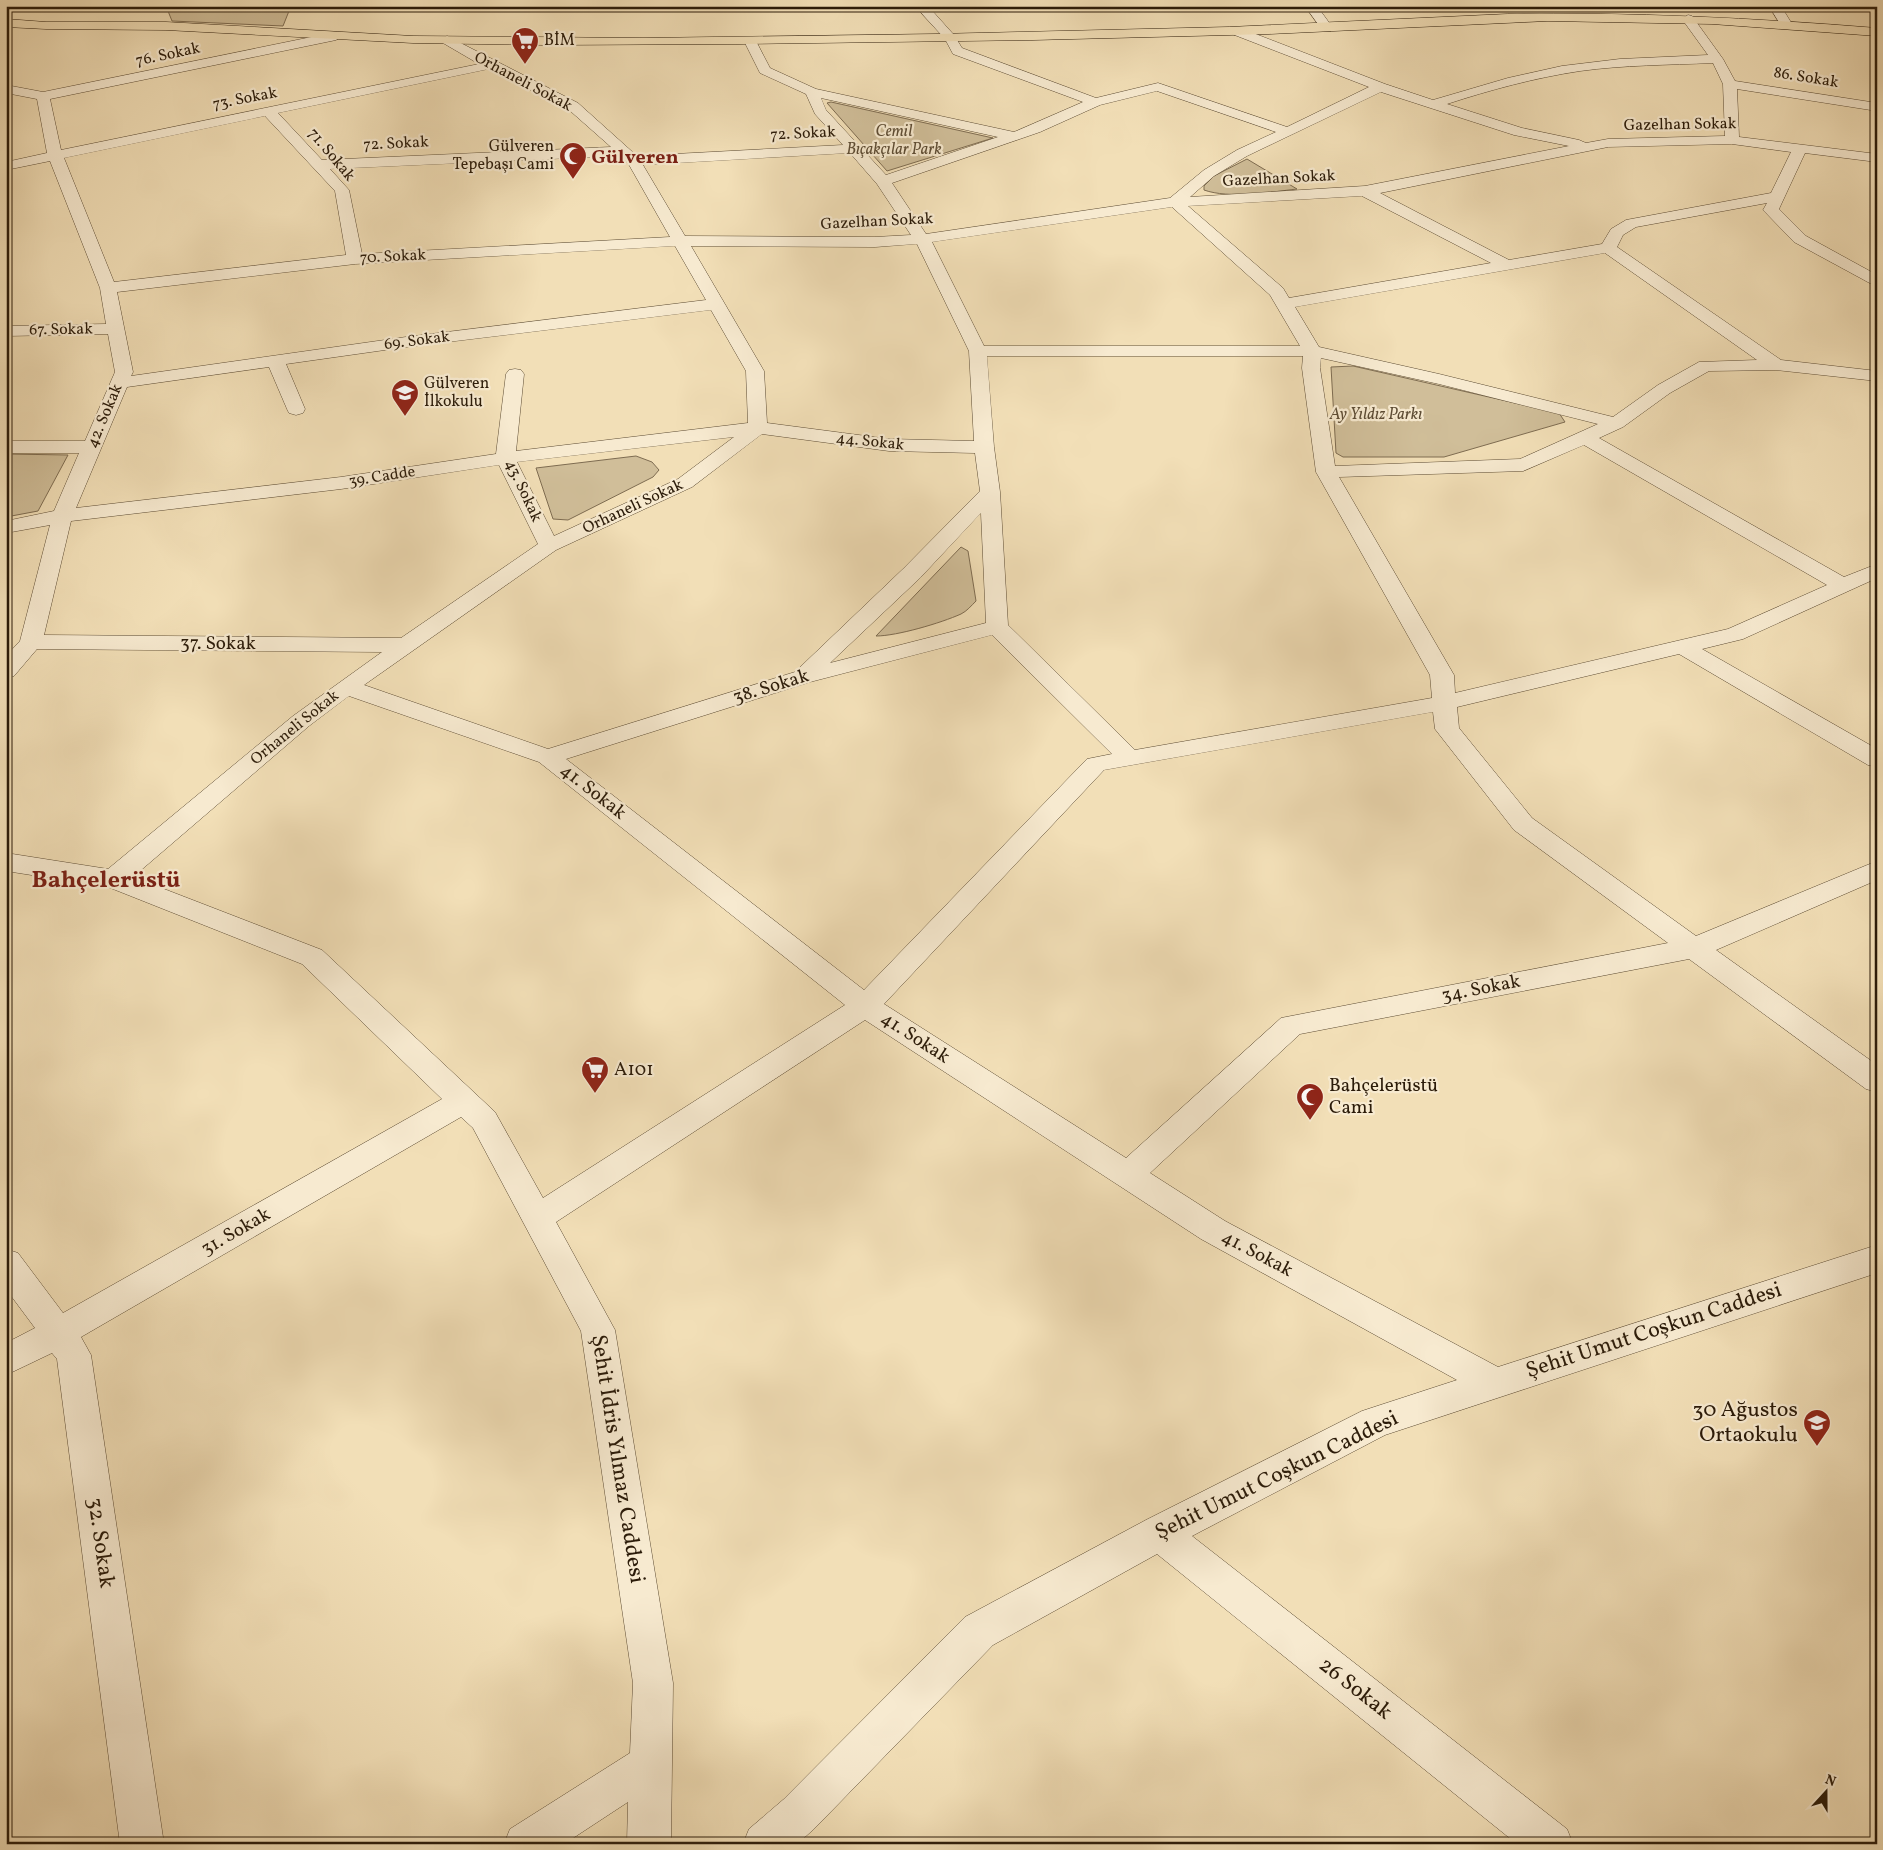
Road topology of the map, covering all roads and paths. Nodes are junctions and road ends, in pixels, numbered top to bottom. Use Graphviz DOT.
graph roads {
  1 [pos="921,6"];
  2 [pos="1311,6"];
  3 [pos="1775,6"];
  4 [pos="146,11"];
  5 [pos="53,13"];
  6 [pos="72,13"];
  7 [pos="6,19"];
  8 [pos="1688,19"];
  9 [pos="6,23"];
  10 [pos="1786,24"];
  11 [pos="165,26"];
  12 [pos="1327,28"];
  13 [pos="1236,31"];
  14 [pos="1877,32"];
  15 [pos="336,36"];
  16 [pos="950,38"];
  17 [pos="447,40"];
  18 [pos="750,41"];
  19 [pos="1718,59"];
  20 [pos="491,66"];
  21 [pos="1730,84"];
  22 [pos="1380,87"];
  23 [pos="6,89"];
  24 [pos="812,92"];
  25 [pos="43,96"];
  26 [pos="1095,102"];
  27 [pos="1433,104"];
  28 [pos="1877,107"];
  29 [pos="269,112"];
  30 [pos="1288,132"];
  31 [pos="1014,136"];
  32 [pos="1732,140"];
  33 [pos="1590,146"];
  34 [pos="1800,148"];
  35 [pos="854,149"];
  36 [pos="56,155"];
  37 [pos="629,156"];
  38 [pos="1877,158"];
  39 [pos="318,165"];
  40 [pos="6,166"];
  41 [pos="883,181"];
  42 [pos="1365,191"];
  43 [pos="1776,197"];
  44 [pos="1175,202"];
  45 [pos="922,239"];
  46 [pos="680,241"];
  47 [pos="1608,248"];
  48 [pos="355,259"];
  49 [pos="1508,266"];
  50 [pos="1877,282"];
  51 [pos="108,288"];
  52 [pos="716,304"];
  53 [pos="1284,304"];
  54 [pos="116,329"];
  55 [pos="6,331"];
  56 [pos="978,351"];
  57 [pos="1312,351"];
  58 [pos="276,360"];
  59 [pos="1776,365"];
  60 [pos="515,374"];
  61 [pos="1877,376"];
  62 [pos="119,383"];
  63 [pos="296,409"];
  64 [pos="1616,423"];
  65 [pos="758,428"];
  66 [pos="1584,437"];
  67 [pos="6,447"];
  68 [pos="91,447"];
  69 [pos="984,447"];
  70 [pos="506,458"];
  71 [pos="1326,472"];
  72 [pos="990,492"];
  73 [pos="62,516"];
  74 [pos="6,527"];
  75 [pos="549,546"];
  76 [pos="1877,570"];
  77 [pos="1842,585"];
  78 [pos="997,627"];
  79 [pos="31,642"];
  80 [pos="406,645"];
  81 [pos="1683,647"];
  82 [pos="6,671"];
  83 [pos="802,677"];
  84 [pos="346,687"];
  85 [pos="1444,703"];
  86 [pos="548,756"];
  87 [pos="1130,758"];
  88 [pos="1877,760"];
  89 [pos="6,862"];
  90 [pos="1877,870"];
  91 [pos="113,880"];
  92 [pos="1694,948"];
  93 [pos="865,1006"];
  94 [pos="1877,1081"];
  95 [pos="464,1101"];
  96 [pos="1128,1175"];
  97 [pos="537,1218"];
  98 [pos="1877,1259"];
  99 [pos="6,1263"];
  100 [pos="58,1333"];
  101 [pos="6,1360"];
  102 [pos="1496,1383"];
  103 [pos="1159,1533"];
  104 [pos="650,1764"];
  105 [pos="142,1844"];
  106 [pos="525,1844"];
  107 [pos="649,1844"];
  108 [pos="764,1844"];
  109 [pos="1552,1844"];
  1 -- 16 [label="street"];
  2 -- 12 [label="street"];
  3 -- 10 [label="street"];
  4 -- 11 [label="main road"];
  5 -- 7 [label="main road"];
  6 -- 11 [label="main road"];
  8 -- 10 [label="main road"];
  8 -- 12 [label="main road"];
  8 -- 19 [label="street"];
  9 -- 11 [label="main road"];
  10 -- 14 [label="main road"];
  11 -- 15 [label="main road"];
  12 -- 13 [label="main road"];
  13 -- 16 [label="main road"];
  13 -- 22 [label="street"];
  15 -- 17 [label="main road"];
  15 -- 25 [label="street, 76. Sokak"];
  16 -- 18 [label="main road"];
  16 -- 26 [label="street"];
  17 -- 18 [label="main road"];
  17 -- 20 [label="street, Orhaneli Sokak"];
  18 -- 24 [label="street"];
  19 -- 21 [label="street"];
  19 -- 27 [label="street"];
  20 -- 29 [label="street, 73. Sokak"];
  20 -- 37 [label="street, Orhaneli Sokak"];
  21 -- 28 [label="street, 86. Sokak"];
  21 -- 32 [label="street"];
  22 -- 27 [label="street"];
  22 -- 30 [label="street"];
  23 -- 25 [label="street, 76. Sokak"];
  24 -- 31 [label="street"];
  24 -- 35 [label="street"];
  25 -- 36 [label="street, 42. Sokak"];
  26 -- 30 [label="street"];
  26 -- 31 [label="street"];
  27 -- 33 [label="street"];
  29 -- 36 [label="street, 73. Sokak"];
  29 -- 39 [label="street, 71. Sokak"];
  30 -- 44 [label="street"];
  31 -- 41 [label="street"];
  32 -- 33 [label="street, Gazelhan Sokak"];
  32 -- 34 [label="street, Gazelhan Sokak"];
  33 -- 42 [label="street, Gazelhan Sokak"];
  34 -- 38 [label="street, Gazelhan Sokak"];
  34 -- 43 [label="street"];
  35 -- 37 [label="street, 72. Sokak"];
  35 -- 41 [label="street"];
  36 -- 40 [label="street, 73. Sokak"];
  36 -- 51 [label="street, 42. Sokak"];
  37 -- 39 [label="street, 72. Sokak"];
  37 -- 46 [label="street, Orhaneli Sokak"];
  39 -- 48 [label="street, 71. Sokak"];
  41 -- 45 [label="street"];
  42 -- 44 [label="street, Gazelhan Sokak"];
  42 -- 49 [label="street"];
  43 -- 47 [label="street"];
  43 -- 50 [label="street"];
  44 -- 45 [label="street, Gazelhan Sokak"];
  44 -- 53 [label="street"];
  45 -- 46 [label="street, Gazelhan Sokak"];
  45 -- 56 [label="street"];
  46 -- 48 [label="street, 70. Sokak"];
  46 -- 52 [label="street, Orhaneli Sokak"];
  47 -- 49 [label="street"];
  47 -- 59 [label="street"];
  48 -- 51 [label="street, 70. Sokak"];
  49 -- 53 [label="street"];
  51 -- 54 [label="street, 42. Sokak"];
  52 -- 58 [label="street, 69. Sokak"];
  52 -- 65 [label="street, Orhaneli Sokak"];
  53 -- 57 [label="street"];
  54 -- 55 [label="street, 67. Sokak"];
  54 -- 62 [label="street, 42. Sokak"];
  56 -- 57 [label="street"];
  56 -- 69 [label="street"];
  57 -- 64 [label="street"];
  57 -- 71 [label="street"];
  58 -- 62 [label="street, 69. Sokak"];
  58 -- 63 [label="street"];
  59 -- 61 [label="street"];
  59 -- 64 [label="street"];
  60 -- 70 [label="street, 43. Sokak"];
  62 -- 68 [label="street, 42. Sokak"];
  64 -- 66 [label="street"];
  65 -- 69 [label="street, 44. Sokak"];
  65 -- 70 [label="street, 39. Cadde"];
  65 -- 75 [label="street, Orhaneli Sokak"];
  66 -- 71 [label="street"];
  66 -- 77 [label="street"];
  67 -- 68 [label="street"];
  68 -- 73 [label="street, 42. Sokak"];
  69 -- 72 [label="street"];
  70 -- 73 [label="street, 39. Cadde"];
  70 -- 75 [label="street, 43. Sokak"];
  71 -- 85 [label="street"];
  72 -- 78 [label="street"];
  72 -- 83 [label="street"];
  73 -- 74 [label="street, 39. Cadde"];
  73 -- 79 [label="street, 42. Sokak"];
  75 -- 80 [label="street, Orhaneli Sokak"];
  76 -- 77 [label="street"];
  77 -- 81 [label="street"];
  78 -- 83 [label="street, 38. Sokak"];
  78 -- 87 [label="street"];
  79 -- 80 [label="street, 37. Sokak"];
  79 -- 82 [label="street, 42. Sokak"];
  80 -- 84 [label="street, Orhaneli Sokak"];
  81 -- 85 [label="street"];
  81 -- 88 [label="street"];
  83 -- 86 [label="street, 38. Sokak"];
  84 -- 86 [label="street, 41. Sokak"];
  84 -- 91 [label="street, Orhaneli Sokak"];
  85 -- 87 [label="street"];
  85 -- 92 [label="street"];
  86 -- 93 [label="street, 41. Sokak"];
  87 -- 93 [label="street"];
  89 -- 91 [label="street, Şehit İdris Yılmaz Caddesi"];
  90 -- 92 [label="street, 34. Sokak"];
  91 -- 95 [label="street, Şehit İdris Yılmaz Caddesi"];
  92 -- 94 [label="street"];
  92 -- 96 [label="street, 34. Sokak"];
  93 -- 96 [label="street, 41. Sokak"];
  93 -- 97 [label="street"];
  95 -- 97 [label="street, Şehit İdris Yılmaz Caddesi"];
  95 -- 100 [label="street, 31. Sokak"];
  96 -- 102 [label="street, 41. Sokak"];
  97 -- 104 [label="street, Şehit İdris Yılmaz Caddesi"];
  98 -- 102 [label="street, Şehit Umut Coşkun Caddesi"];
  99 -- 100 [label="street, 32. Sokak"];
  100 -- 101 [label="street, 31. Sokak"];
  100 -- 105 [label="street, 32. Sokak"];
  102 -- 103 [label="street, Şehit Umut Coşkun Caddesi"];
  103 -- 108 [label="street, Şehit Umut Coşkun Caddesi"];
  103 -- 109 [label="street, 26 Sokak"];
  104 -- 106 [label="street"];
  104 -- 107 [label="street, Şehit İdris Yılmaz Caddesi"];
}
